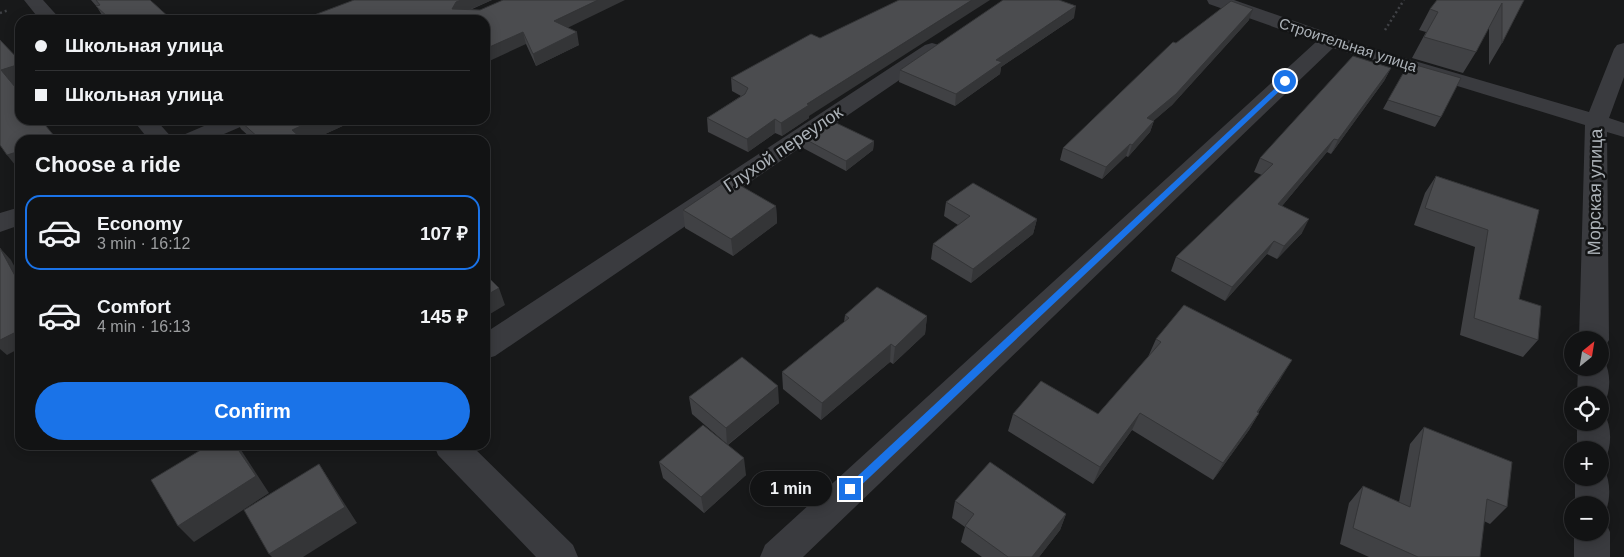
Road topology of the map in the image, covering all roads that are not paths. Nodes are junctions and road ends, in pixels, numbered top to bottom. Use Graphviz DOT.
graph roads {
  1 [pos="33,0"];
  2 [pos="1216,0"];
  3 [pos="46,15"];
  4 [pos="948,39"];
  5 [pos="1329,41"];
  6 [pos="1624,49"];
  7 [pos="1596,122"];
  8 [pos="148,125"];
  9 [pos="226,125"];
  10 [pos="1624,130"];
  11 [pos="158,135"];
  12 [pos="202,135"];
  13 [pos="15,217"];
  14 [pos="0,223"];
  15 [pos="1594,331"];
  16 [pos="490,345"];
  17 [pos="455,450"];
  18 [pos="1592,541"];
  19 [pos="560,557"];
  20 [pos="778,557"];
  21 [pos="1592,557"];
  1 -- 3 [label="street"];
  2 -- 5 [label="street, Строительная улица"];
  4 -- 16 [label="street, Глухой переулок"];
  5 -- 7 [label="street, Строительная улица"];
  5 -- 20 [label="street"];
  6 -- 7 [label="street, Морская улица"];
  7 -- 10 [label="street, Строительная улица"];
  7 -- 15 [label="street, Морская улица"];
  8 -- 11 [label="street"];
  9 -- 12 [label="street"];
  13 -- 14 [label="street"];
  17 -- 19 [label="street"];
  18 -- 21 [label="street"];
}
